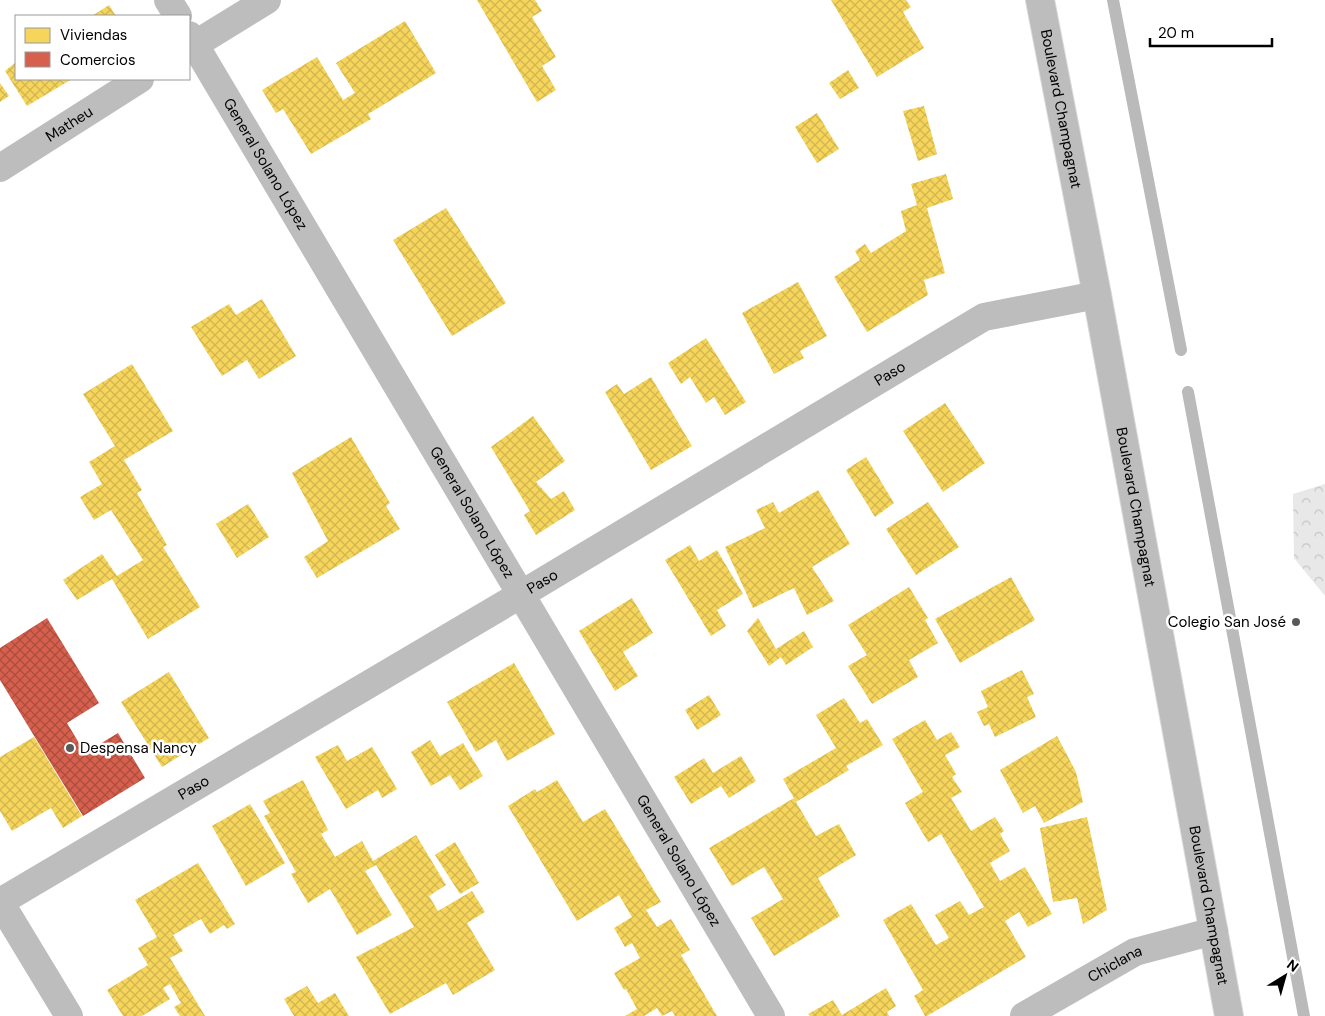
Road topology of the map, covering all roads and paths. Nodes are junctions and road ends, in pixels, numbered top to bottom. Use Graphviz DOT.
graph roads {
  1 [pos="168,0"];
  2 [pos="267,0"];
  3 [pos="1040,0"];
  4 [pos="177,15"];
  5 [pos="191,42"];
  6 [pos="138,80"];
  7 [pos="0,168"];
  8 [pos="1097,295"];
  9 [pos="520,595"];
  10 [pos="0,902"];
  11 [pos="1214,931"];
  12 [pos="69,1016"];
  13 [pos="771,1016"];
  14 [pos="1024,1016"];
  15 [pos="1229,1016"];
  1 -- 4 [label="street"];
  2 -- 5 [label="street"];
  3 -- 8 [label="street, Boulevard Champagnat"];
  5 -- 9 [label="street, General Solano López"];
  6 -- 7 [label="street, Matheu"];
  8 -- 9 [label="street, Paso"];
  8 -- 11 [label="street, Boulevard Champagnat"];
  9 -- 10 [label="street, Paso"];
  9 -- 13 [label="street, General Solano López"];
  10 -- 12 [label="street"];
  11 -- 14 [label="street, Chiclana"];
  11 -- 15 [label="street, Boulevard Champagnat"];
}
